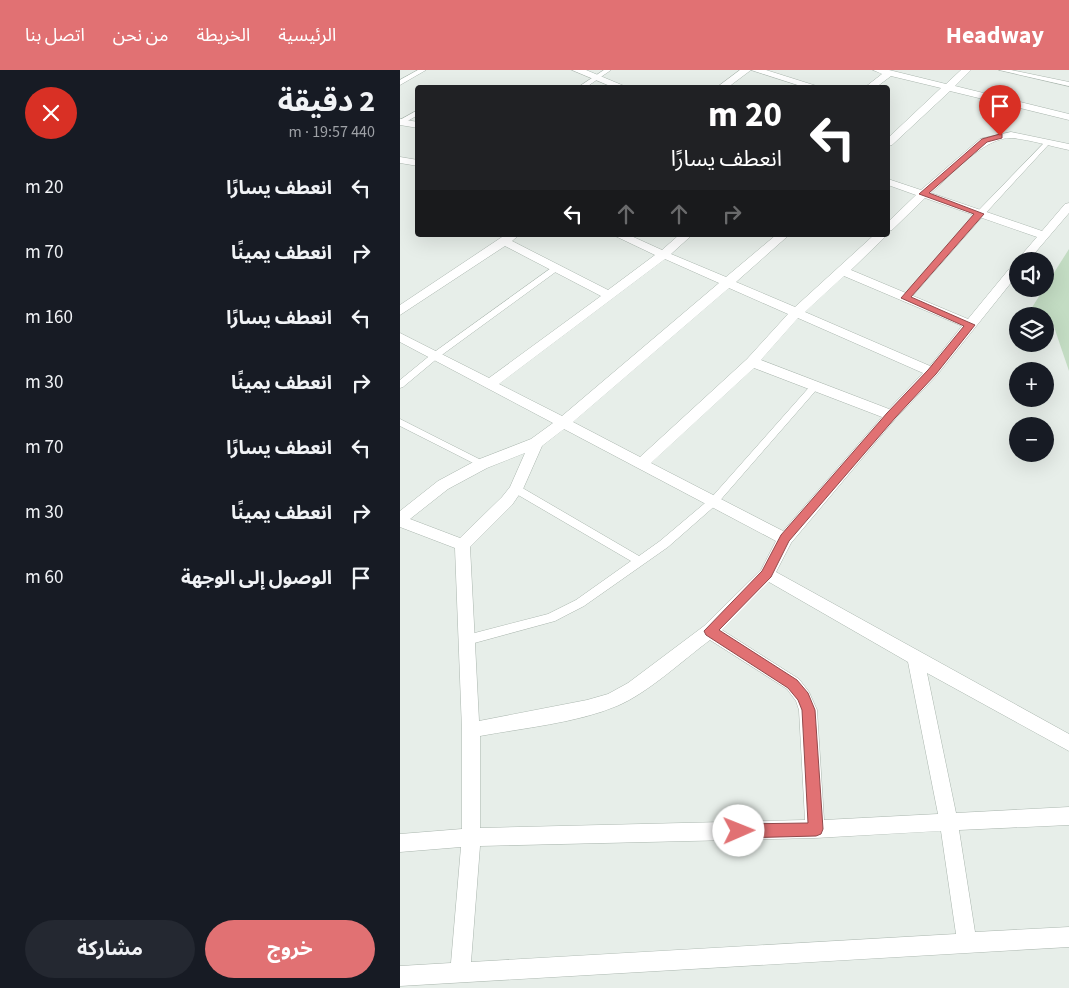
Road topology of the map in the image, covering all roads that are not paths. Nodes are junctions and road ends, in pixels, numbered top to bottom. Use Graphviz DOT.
graph roads {
  1 [pos="423,70"];
  2 [pos="577,70"];
  3 [pos="608,70"];
  4 [pos="746,70"];
  5 [pos="756,70"];
  6 [pos="878,70"];
  7 [pos="966,70"];
  8 [pos="1002,70"];
  9 [pos="1050,70"];
  10 [pos="891,72"];
  11 [pos="597,77"];
  12 [pos="1042,78"];
  13 [pos="400,84"];
  14 [pos="1069,84"];
  15 [pos="585,85"];
  16 [pos="617,85"];
  17 [pos="724,85"];
  18 [pos="798,85"];
  19 [pos="872,85"];
  20 [pos="946,88"];
  21 [pos="415,114"];
  22 [pos="1069,117"];
  23 [pos="401,122"];
  24 [pos="415,124"];
  25 [pos="890,141"];
  26 [pos="1047,143"];
  27 [pos="1069,147"];
  28 [pos="400,160"];
  29 [pos="415,162"];
  30 [pos="890,183"];
  31 [pos="923,194"];
  32 [pos="1069,206"];
  33 [pos="980,214"];
  34 [pos="890,226"];
  35 [pos="1043,235"];
  36 [pos="623,237"];
  37 [pos="684,237"];
  38 [pos="781,237"];
  39 [pos="879,237"];
  40 [pos="509,238"];
  41 [pos="1029,252"];
  42 [pos="663,255"];
  43 [pos="557,268"];
  44 [pos="843,271"];
  45 [pos="1009,277"];
  46 [pos="728,283"];
  47 [pos="609,295"];
  48 [pos="906,298"];
  49 [pos="400,310"];
  50 [pos="796,313"];
  51 [pos="970,325"];
  52 [pos="400,336"];
  53 [pos="436,356"];
  54 [pos="752,362"];
  55 [pos="932,372"];
  56 [pos="490,384"];
  57 [pos="400,385"];
  58 [pos="814,386"];
  59 [pos="891,416"];
  60 [pos="400,422"];
  61 [pos="564,422"];
  62 [pos="536,443"];
  63 [pos="482,464"];
  64 [pos="642,464"];
  65 [pos="516,489"];
  66 [pos="714,501"];
  67 [pos="400,520"];
  68 [pos="785,538"];
  69 [pos="462,545"];
  70 [pos="639,561"];
  71 [pos="767,574"];
  72 [pos="710,631"];
  73 [pos="467,640"];
  74 [pos="916,658"];
  75 [pos="471,730"];
  76 [pos="1069,743"];
  77 [pos="1069,816"];
  78 [pos="949,823"];
  79 [pos="816,829"];
  80 [pos="472,838"];
  81 [pos="400,843"];
  82 [pos="1069,937"];
  83 [pos="967,943"];
  84 [pos="460,973"];
  85 [pos="400,976"];
  1 -- 13 [label="lane"];
  2 -- 11 [label="street"];
  3 -- 11 [label="lane"];
  4 -- 17 [label="street"];
  5 -- 18 [label="street"];
  6 -- 10 [label="street"];
  7 -- 20 [label="street"];
  8 -- 12 [label="lane"];
  9 -- 12 [label="lane"];
  10 -- 19 [label="street"];
  10 -- 20 [label="street"];
  11 -- 15 [label="lane"];
  11 -- 16 [label="street"];
  12 -- 14 [label="lane"];
  20 -- 22 [label="street"];
  20 -- 25 [label="street"];
  21 -- 23 [label="lane"];
  23 -- 24 [label="street"];
  26 -- 27 [label="street"];
  26 -- 31 [label="street"];
  26 -- 33 [label="lane"];
  28 -- 29 [label="street"];
  30 -- 31 [label="street"];
  31 -- 33 [label="street"];
  31 -- 34 [label="street"];
  32 -- 35 [label="street"];
  33 -- 35 [label="street"];
  33 -- 48 [label="lane"];
  35 -- 41 [label="street"];
  36 -- 42 [label="street"];
  37 -- 42 [label="street"];
  38 -- 46 [label="street"];
  39 -- 44 [label="street"];
  40 -- 43 [label="street"];
  40 -- 49 [label="street"];
  42 -- 46 [label="street"];
  42 -- 47 [label="street"];
  43 -- 47 [label="street"];
  43 -- 53 [label="lane"];
  44 -- 48 [label="street"];
  44 -- 50 [label="street"];
  45 -- 51 [label="street"];
  46 -- 50 [label="street"];
  46 -- 61 [label="street"];
  47 -- 56 [label="street"];
  48 -- 51 [label="street"];
  50 -- 54 [label="street"];
  50 -- 55 [label="street"];
  51 -- 55 [label="street"];
  52 -- 53 [label="street"];
  53 -- 56 [label="street"];
  53 -- 57 [label="lane"];
  54 -- 58 [label="street"];
  54 -- 64 [label="street"];
  55 -- 59 [label="street"];
  56 -- 61 [label="street"];
  58 -- 59 [label="street"];
  58 -- 66 [label="lane"];
  59 -- 68 [label="street"];
  60 -- 63 [label="lane"];
  61 -- 62 [label="street"];
  61 -- 64 [label="street"];
  62 -- 63 [label="street"];
  62 -- 65 [label="street"];
  63 -- 67 [label="street"];
  64 -- 66 [label="street"];
  65 -- 69 [label="street"];
  65 -- 70 [label="lane"];
  66 -- 68 [label="street"];
  66 -- 70 [label="lane"];
  67 -- 69 [label="street"];
  68 -- 71 [label="street"];
  69 -- 73 [label="street"];
  70 -- 73 [label="lane"];
  71 -- 72 [label="street"];
  71 -- 74 [label="street"];
  72 -- 75 [label="street"];
  72 -- 79 [label="street"];
  73 -- 75 [label="street"];
  74 -- 76 [label="street"];
  74 -- 78 [label="street"];
  75 -- 80 [label="street"];
  77 -- 78 [label="street"];
  78 -- 79 [label="street"];
  78 -- 83 [label="street"];
  79 -- 80 [label="street"];
  80 -- 81 [label="street"];
  80 -- 84 [label="street"];
  82 -- 83 [label="street"];
  83 -- 84 [label="street"];
  84 -- 85 [label="street"];
}
